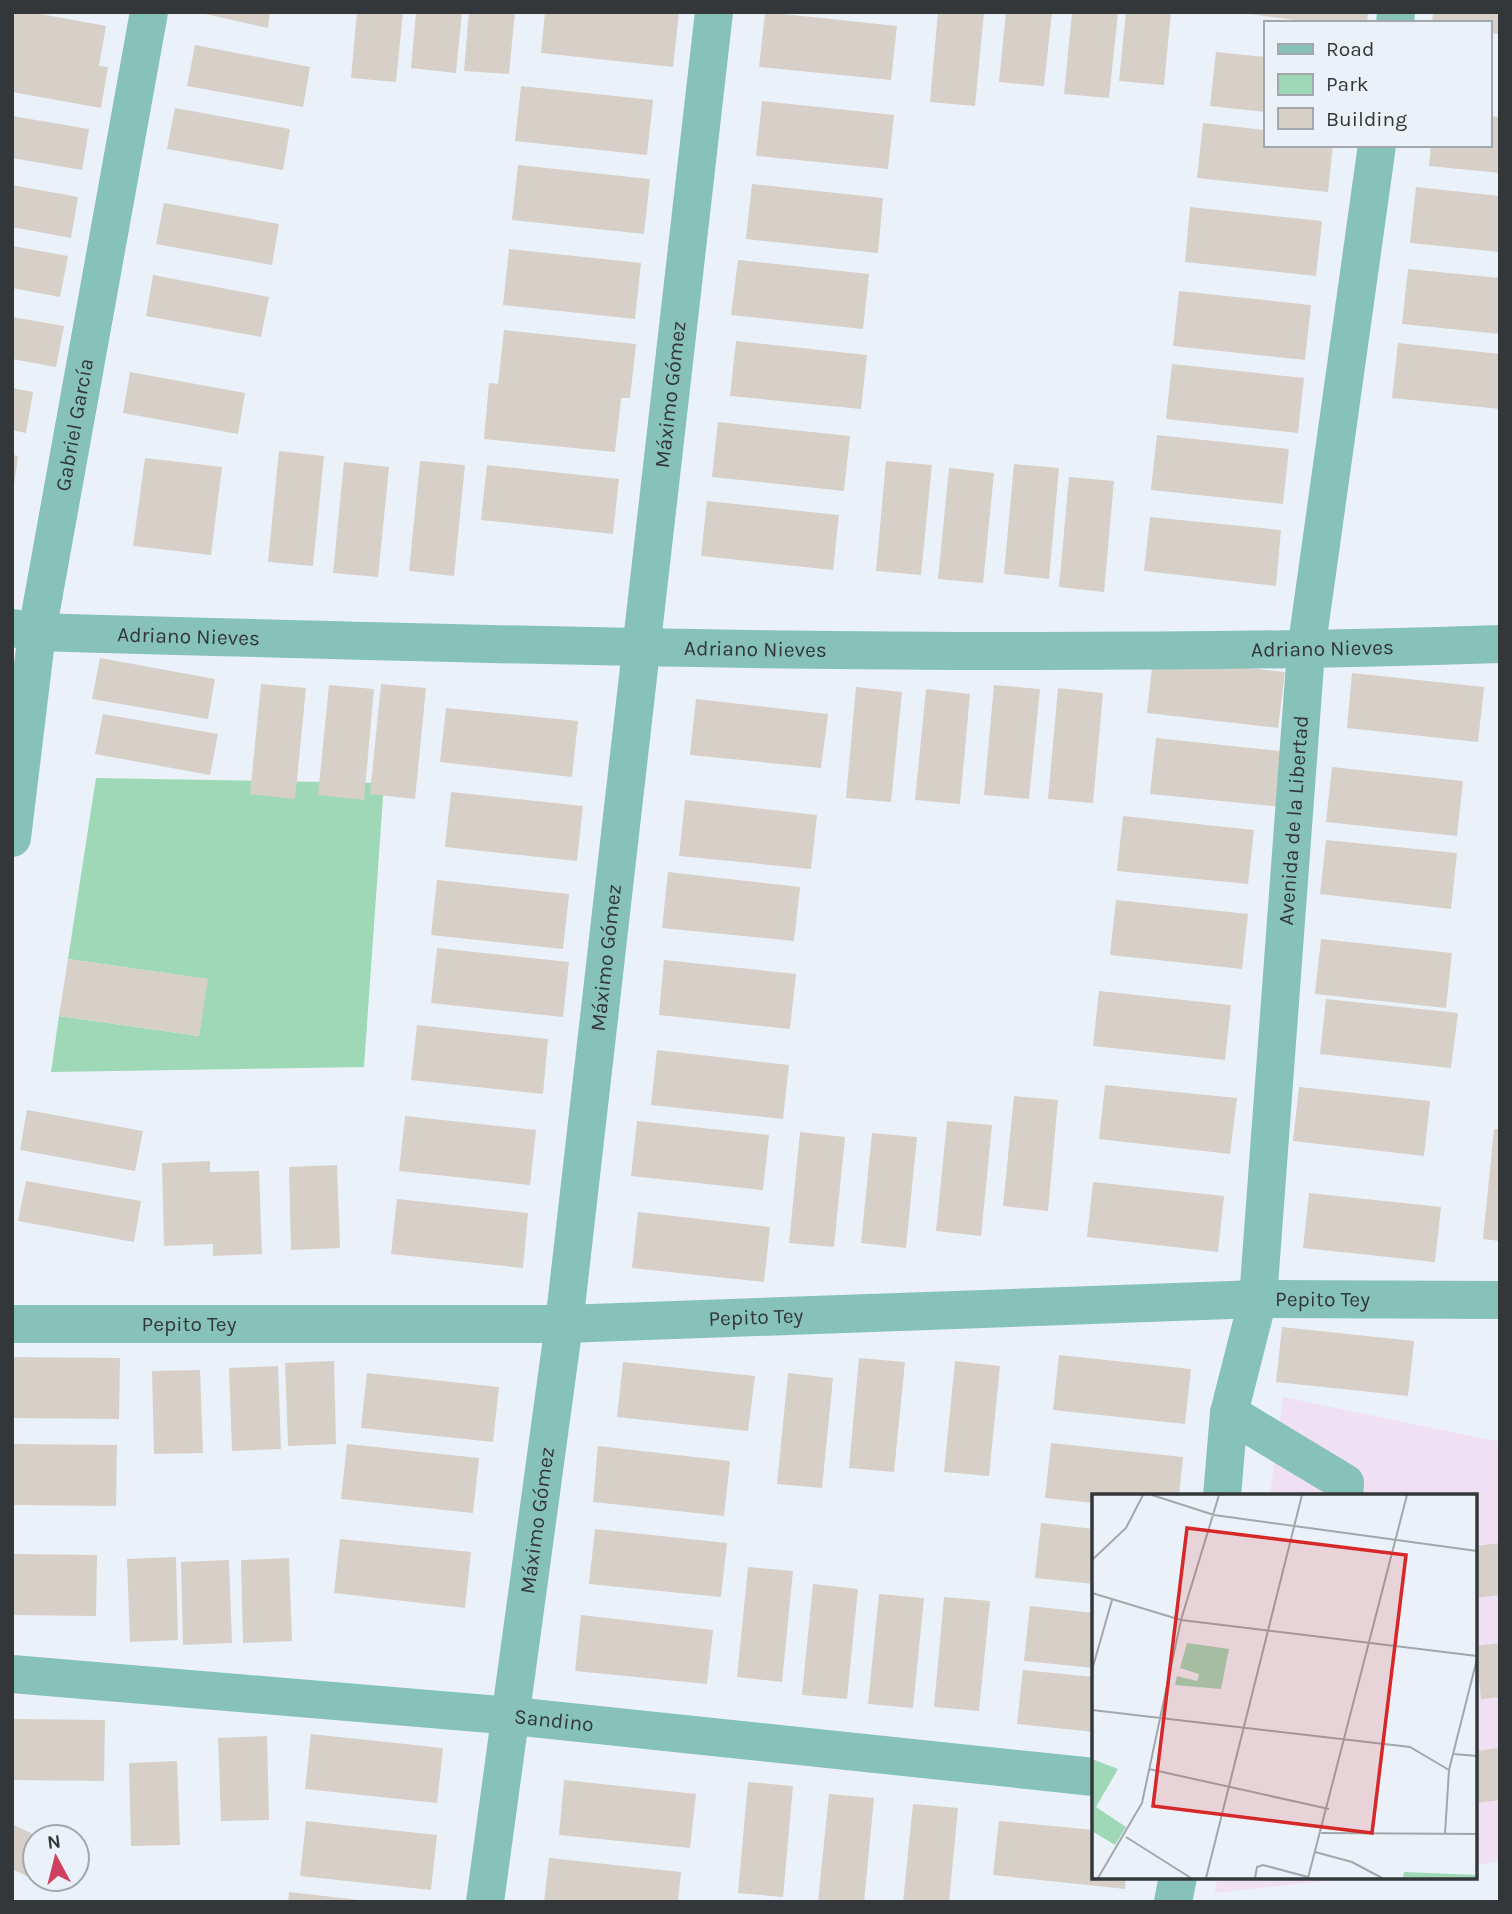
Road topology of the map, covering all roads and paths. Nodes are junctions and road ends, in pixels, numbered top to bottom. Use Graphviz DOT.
graph roads {
  1 [pos="149,12"];
  2 [pos="714,12"];
  3 [pos="1377,147"];
  4 [pos="24,630"];
  5 [pos="1500,644"];
  6 [pos="639,649"];
  7 [pos="1306,651"];
  8 [pos="12,838"];
  9 [pos="1258,1299"];
  10 [pos="1500,1300"];
  11 [pos="12,1324"];
  12 [pos="564,1324"];
  13 [pos="1229,1413"];
  14 [pos="1222,1494"];
  15 [pos="1345,1494"];
  16 [pos="12,1674"];
  17 [pos="513,1716"];
  18 [pos="1092,1777"];
  19 [pos="1178,1879"];
  20 [pos="485,1902"];
  21 [pos="1173,1902"];
  1 -- 4 [label="street, Gabriel García"];
  2 -- 6 [label="street, Máximo Gómez"];
  3 -- 7 [label="street, Avenida de la Libertad"];
  4 -- 6 [label="street, Adriano Nieves"];
  4 -- 8 [label="street, Gabriel García"];
  5 -- 7 [label="street, Adriano Nieves"];
  6 -- 7 [label="street, Adriano Nieves"];
  6 -- 12 [label="street, Máximo Gómez"];
  7 -- 9 [label="street, Avenida de la Libertad"];
  9 -- 10 [label="street, Pepito Tey"];
  9 -- 12 [label="street, Pepito Tey"];
  9 -- 13 [label="street, Avenida de la Libertad"];
  11 -- 12 [label="street, Pepito Tey"];
  12 -- 17 [label="street, Máximo Gómez"];
  13 -- 14 [label="street, Avenida de la Libertad"];
  13 -- 15 [label="street"];
  16 -- 17 [label="street, Sandino"];
  17 -- 18 [label="street, Sandino"];
  17 -- 20 [label="street, Máximo Gómez"];
  19 -- 21 [label="street"];
}
